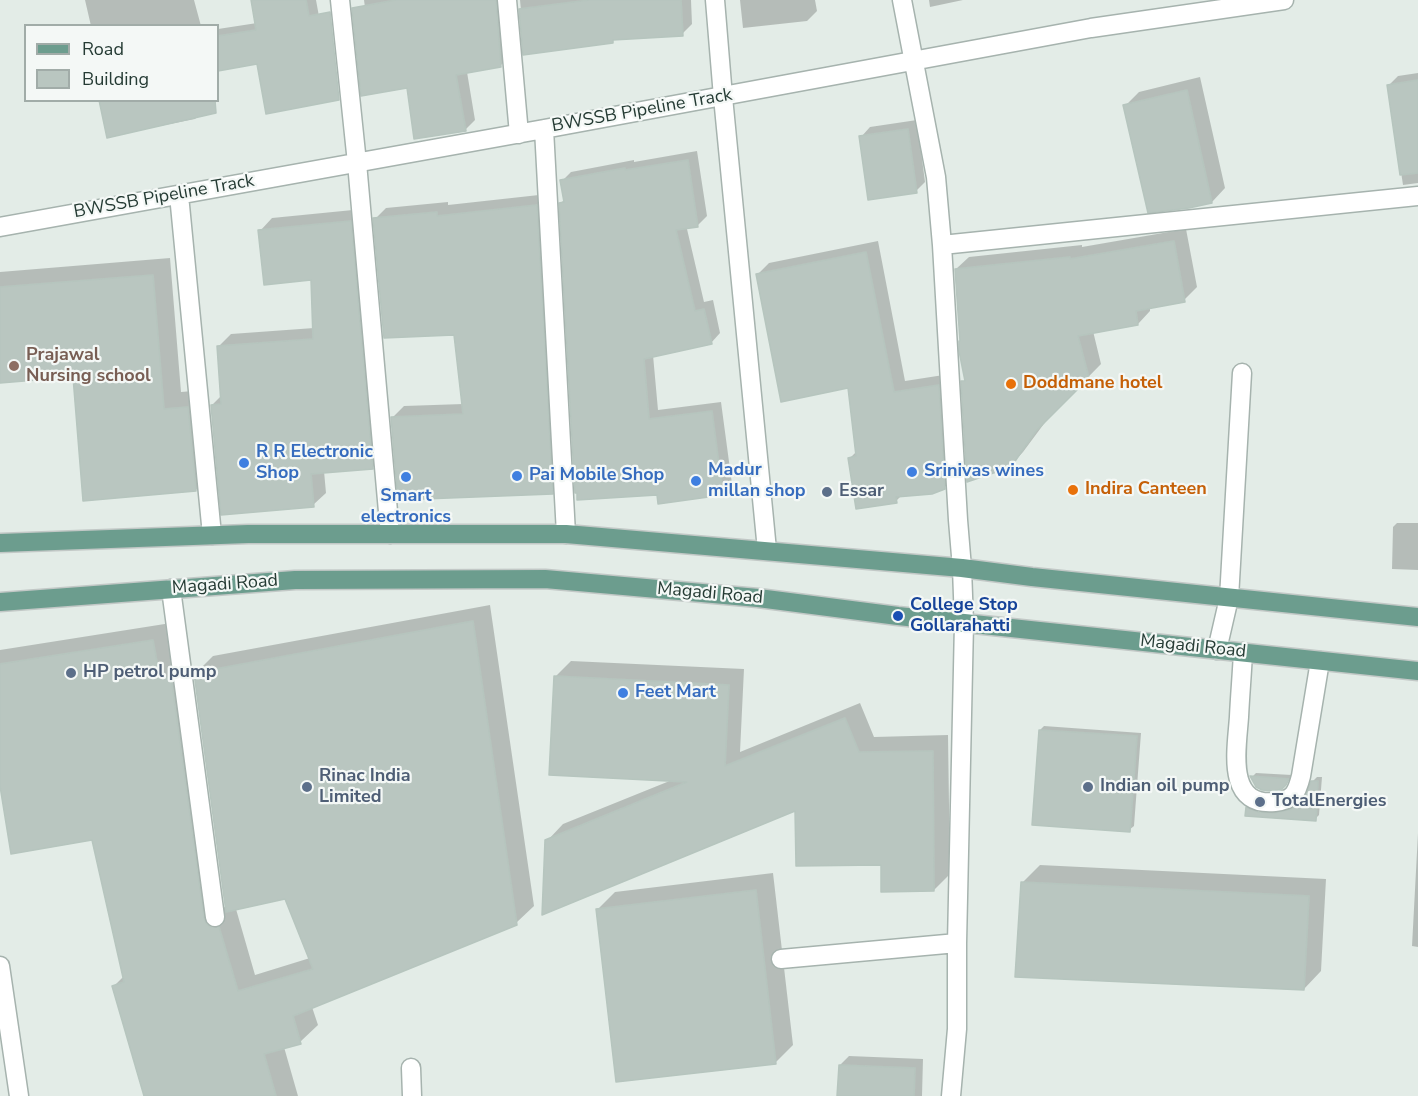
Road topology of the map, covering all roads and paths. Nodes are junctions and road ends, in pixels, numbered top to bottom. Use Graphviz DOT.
graph roads {
  1 [pos="340,0"];
  2 [pos="507,0"];
  3 [pos="715,0"];
  4 [pos="902,0"];
  5 [pos="1284,0"];
  6 [pos="1265,1"];
  7 [pos="914,61"];
  8 [pos="723,97"];
  9 [pos="544,129"];
  10 [pos="519,134"];
  11 [pos="357,163"];
  12 [pos="179,195"];
  13 [pos="1418,196"];
  14 [pos="0,226"];
  15 [pos="942,245"];
  16 [pos="1242,373"];
  17 [pos="390,534"];
  18 [pos="566,534"];
  19 [pos="212,535"];
  20 [pos="0,543"];
  21 [pos="767,550"];
  22 [pos="962,568"];
  23 [pos="171,589"];
  24 [pos="1229,597"];
  25 [pos="0,602"];
  26 [pos="1418,617"];
  27 [pos="964,623"];
  28 [pos="1217,650"];
  29 [pos="1243,652"];
  30 [pos="1320,661"];
  31 [pos="1418,671"];
  32 [pos="215,917"];
  33 [pos="957,943"];
  34 [pos="781,959"];
  35 [pos="0,966"];
  36 [pos="2,1006"];
  37 [pos="411,1068"];
  38 [pos="19,1096"];
  39 [pos="412,1096"];
  40 [pos="951,1096"];
  1 -- 11 [label="street"];
  2 -- 10 [label="street"];
  3 -- 8 [label="street"];
  4 -- 7 [label="street"];
  5 -- 6 [label="street, BWSSB Pipeline Track"];
  6 -- 7 [label="street, BWSSB Pipeline Track"];
  7 -- 8 [label="street, BWSSB Pipeline Track"];
  7 -- 15 [label="street"];
  8 -- 9 [label="street, BWSSB Pipeline Track"];
  8 -- 21 [label="street"];
  9 -- 10 [label="street, BWSSB Pipeline Track"];
  9 -- 18 [label="street"];
  10 -- 11 [label="street, BWSSB Pipeline Track"];
  11 -- 12 [label="street, BWSSB Pipeline Track"];
  11 -- 17 [label="street"];
  12 -- 14 [label="street, BWSSB Pipeline Track"];
  12 -- 19 [label="street"];
  13 -- 15 [label="street"];
  15 -- 22 [label="street"];
  16 -- 24 [label="street"];
  17 -- 18 [label="main road"];
  17 -- 19 [label="main road"];
  18 -- 21 [label="main road"];
  19 -- 20 [label="main road"];
  21 -- 22 [label="main road"];
  22 -- 24 [label="main road"];
  22 -- 27 [label="street"];
  23 -- 25 [label="main road, Magadi Road"];
  23 -- 27 [label="main road, Magadi Road"];
  23 -- 32 [label="street"];
  24 -- 26 [label="main road"];
  24 -- 28 [label="street"];
  27 -- 28 [label="main road, Magadi Road"];
  27 -- 33 [label="street"];
  28 -- 29 [label="main road, Magadi Road"];
  29 -- 30 [label="main road, Magadi Road"];
  29 -- 30 [label="street"];
  30 -- 31 [label="main road, Magadi Road"];
  33 -- 34 [label="street"];
  33 -- 40 [label="street"];
  35 -- 36 [label="street"];
  36 -- 38 [label="street"];
  37 -- 39 [label="street"];
}
